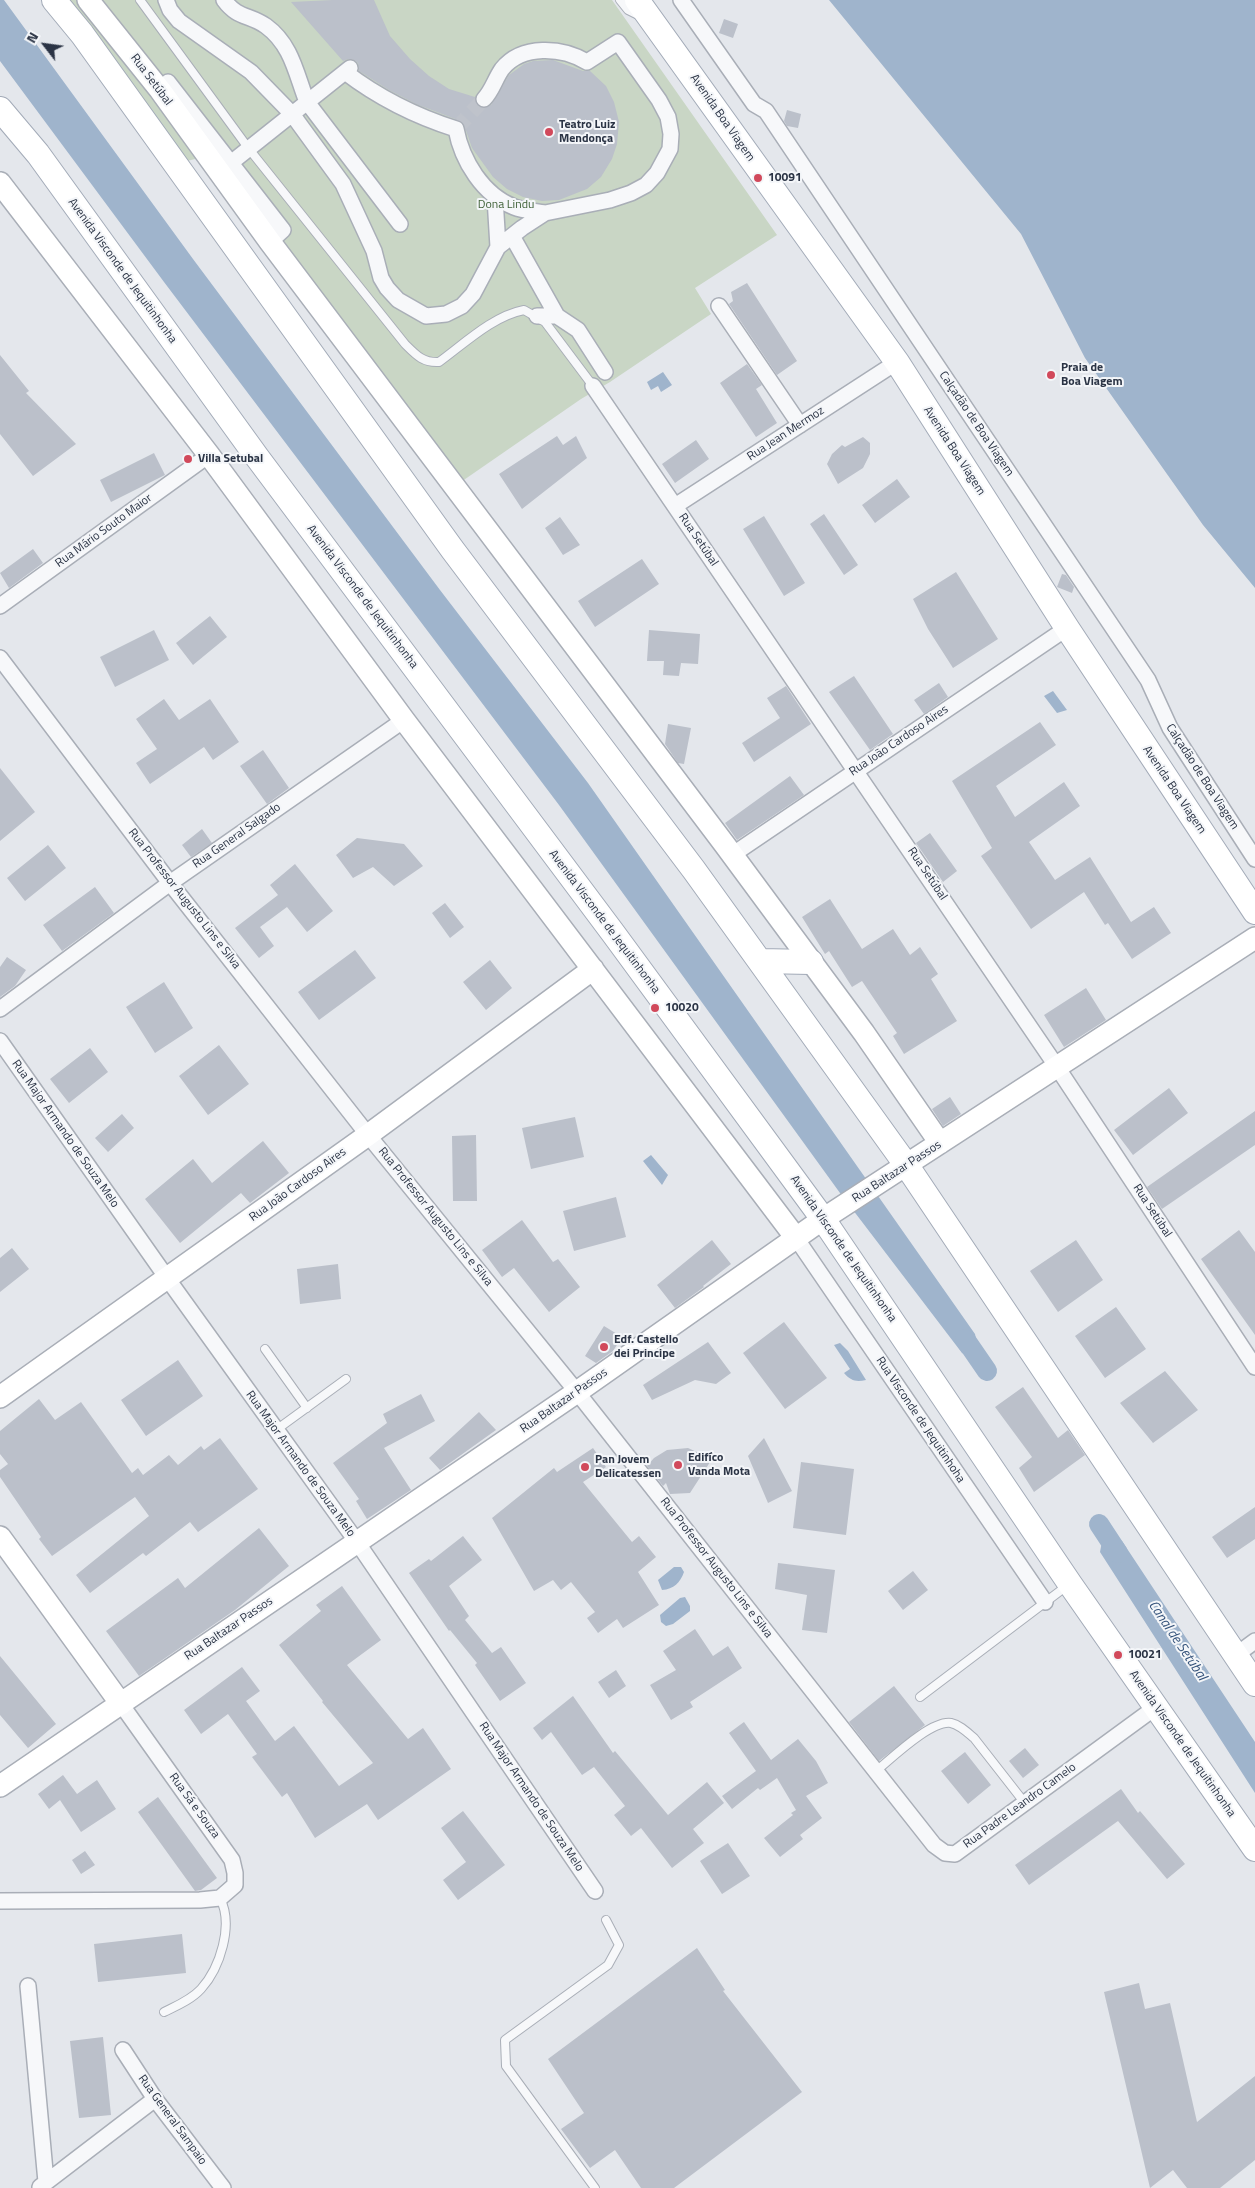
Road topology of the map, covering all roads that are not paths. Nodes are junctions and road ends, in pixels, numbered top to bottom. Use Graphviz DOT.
graph roads {
  1 [pos="54,0"];
  2 [pos="88,0"];
  3 [pos="140,0"];
  4 [pos="166,0"];
  5 [pos="224,0"];
  6 [pos="620,0"];
  7 [pos="637,0"];
  8 [pos="681,0"];
  9 [pos="657,26"];
  10 [pos="484,99"];
  11 [pos="307,102"];
  12 [pos="0,109"];
  13 [pos="292,114"];
  14 [pos="249,148"];
  15 [pos="222,162"];
  16 [pos="0,183"];
  17 [pos="495,198"];
  18 [pos="545,213"];
  19 [pos="400,224"];
  20 [pos="512,236"];
  21 [pos="498,247"];
  22 [pos="719,306"];
  23 [pos="537,316"];
  24 [pos="557,316"];
  25 [pos="897,362"];
  26 [pos="605,372"];
  27 [pos="593,386"];
  28 [pos="800,425"];
  29 [pos="209,455"];
  30 [pos="675,506"];
  31 [pos="0,606"];
  32 [pos="1067,628"];
  33 [pos="0,658"];
  34 [pos="404,720"];
  35 [pos="856,771"];
  36 [pos="732,855"];
  37 [pos="1255,859"];
  38 [pos="170,883"];
  39 [pos="1255,912"];
  40 [pos="1255,938"];
  41 [pos="760,961"];
  42 [pos="812,962"];
  43 [pos="593,969"];
  44 [pos="0,1009"];
  45 [pos="0,1041"];
  46 [pos="1057,1067"];
  47 [pos="368,1135"];
  48 [pos="940,1143"];
  49 [pos="901,1170"];
  50 [pos="833,1213"];
  51 [pos="796,1238"];
  52 [pos="167,1278"];
  53 [pos="265,1349"];
  54 [pos="1255,1367"];
  55 [pos="346,1379"];
  56 [pos="577,1392"];
  57 [pos="0,1397"];
  58 [pos="306,1408"];
  59 [pos="276,1430"];
  60 [pos="0,1538"];
  61 [pos="357,1542"];
  62 [pos="1070,1584"];
  63 [pos="1044,1602"];
  64 [pos="1255,1641"];
  65 [pos="1236,1655"];
  66 [pos="1255,1684"];
  67 [pos="920,1697"];
  68 [pos="121,1704"];
  69 [pos="1156,1707"];
  70 [pos="876,1771"];
  71 [pos="0,1786"];
  72 [pos="1024,1802"];
  73 [pos="1255,1849"];
  74 [pos="596,1891"];
  75 [pos="220,1898"];
  76 [pos="0,1901"];
  77 [pos="606,1920"];
  78 [pos="28,1986"];
  79 [pos="164,2012"];
  80 [pos="123,2050"];
  81 [pos="155,2099"];
  82 [pos="43,2185"];
  83 [pos="223,2188"];
  84 [pos="595,2188"];
  1 -- 41 [label="main road"];
  2 -- 15 [label="street, Rua Setúbal"];
  3 -- 14 [label="lane"];
  4 -- 13 [label="street"];
  5 -- 11 [label="street"];
  6 -- 9 [label="lane"];
  7 -- 9 [label="main road, Avenida Boa Viagem"];
  8 -- 37 [label="street, Calçadão de Boa Viagem"];
  9 -- 25 [label="main road, Avenida Boa Viagem"];
  10 -- 18 [label="street"];
  11 -- 13 [label="street"];
  11 -- 17 [label="street"];
  11 -- 19 [label="street"];
  12 -- 50 [label="main road, Avenida Visconde de Jequitinhonha"];
  13 -- 14 [label="street"];
  13 -- 21 [label="street"];
  14 -- 15 [label="street"];
  14 -- 23 [label="lane"];
  15 -- 36 [label="street"];
  16 -- 29 [label="street"];
  17 -- 18 [label="street"];
  17 -- 21 [label="street"];
  18 -- 20 [label="street"];
  20 -- 21 [label="street"];
  20 -- 24 [label="street"];
  22 -- 28 [label="street"];
  23 -- 24 [label="street"];
  23 -- 27 [label="lane"];
  24 -- 26 [label="street"];
  25 -- 28 [label="street, Rua Jean Mermoz"];
  25 -- 32 [label="main road, Avenida Boa Viagem"];
  27 -- 30 [label="street, Rua Setúbal"];
  28 -- 30 [label="street, Rua Jean Mermoz"];
  29 -- 31 [label="street, Rua Mário Souto Maior"];
  29 -- 34 [label="street"];
  30 -- 35 [label="street, Rua Setúbal"];
  32 -- 35 [label="street, Rua João Cardoso Aires"];
  32 -- 39 [label="main road, Avenida Boa Viagem"];
  33 -- 38 [label="street, Rua Professor Augusto Lins e Silva"];
  34 -- 38 [label="street, Rua General Salgado"];
  34 -- 43 [label="street"];
  35 -- 36 [label="street, Rua João Cardoso Aires"];
  35 -- 46 [label="street, Rua Setúbal"];
  36 -- 42 [label="street"];
  38 -- 44 [label="street, Rua General Salgado"];
  38 -- 47 [label="street, Rua Professor Augusto Lins e Silva"];
  40 -- 46 [label="street, Rua Baltazar Passos"];
  41 -- 42 [label="main road"];
  41 -- 49 [label="main road"];
  42 -- 48 [label="street"];
  43 -- 47 [label="street, Rua João Cardoso Aires"];
  43 -- 51 [label="street"];
  45 -- 52 [label="street, Rua Major Armando de Souza Melo"];
  46 -- 48 [label="street, Rua Baltazar Passos"];
  46 -- 54 [label="street, Rua Setúbal"];
  47 -- 52 [label="street, Rua João Cardoso Aires"];
  47 -- 56 [label="street, Rua Professor Augusto Lins e Silva"];
  48 -- 49 [label="street, Rua Baltazar Passos"];
  49 -- 50 [label="street, Rua Baltazar Passos"];
  49 -- 65 [label="main road"];
  50 -- 51 [label="street, Rua Baltazar Passos"];
  50 -- 62 [label="main road, Avenida Visconde de Jequitinhonha"];
  51 -- 56 [label="street, Rua Baltazar Passos"];
  51 -- 63 [label="street, Rua Visconde de Jequitinhoha"];
  52 -- 57 [label="street, Rua João Cardoso Aires"];
  52 -- 59 [label="street, Rua Major Armando de Souza Melo"];
  53 -- 58 [label="lane"];
  55 -- 58 [label="lane"];
  56 -- 61 [label="street, Rua Baltazar Passos"];
  56 -- 70 [label="street, Rua Professor Augusto Lins e Silva"];
  58 -- 59 [label="lane"];
  59 -- 61 [label="street, Rua Major Armando de Souza Melo"];
  60 -- 68 [label="street, Rua Sá e Souza"];
  61 -- 68 [label="street, Rua Baltazar Passos"];
  61 -- 74 [label="street, Rua Major Armando de Souza Melo"];
  62 -- 63 [label="lane"];
  62 -- 69 [label="main road, Avenida Visconde de Jequitinhonha"];
  63 -- 67 [label="lane"];
  64 -- 65 [label="street"];
  65 -- 66 [label="main road"];
  68 -- 71 [label="street, Rua Baltazar Passos"];
  68 -- 75 [label="street, Rua Sá e Souza"];
  69 -- 72 [label="street, Rua Padre Leandro Camelo"];
  69 -- 73 [label="main road, Avenida Visconde de Jequitinhonha"];
  70 -- 72 [label="lane"];
  70 -- 72 [label="street, Rua Padre Leandro Camelo"];
  75 -- 76 [label="street"];
  75 -- 79 [label="lane"];
  77 -- 84 [label="lane"];
  78 -- 82 [label="street"];
  80 -- 81 [label="street, Rua General Sampaio"];
  81 -- 82 [label="street"];
  81 -- 83 [label="street, Rua General Sampaio"];
}
